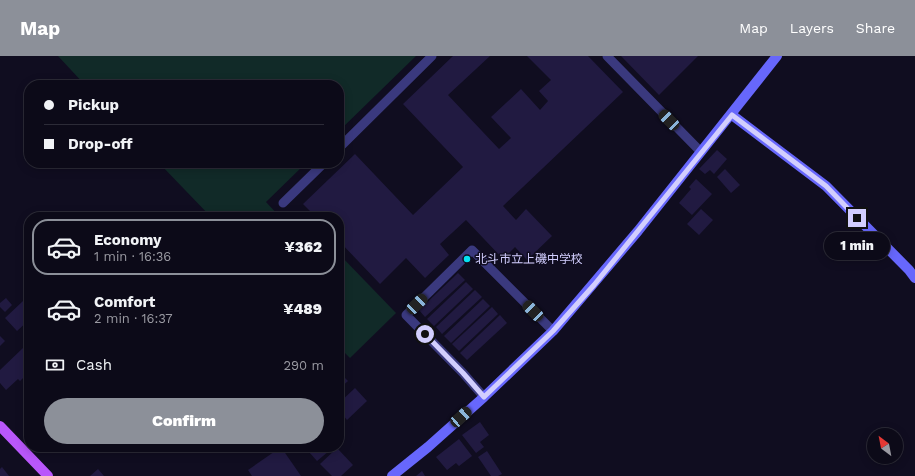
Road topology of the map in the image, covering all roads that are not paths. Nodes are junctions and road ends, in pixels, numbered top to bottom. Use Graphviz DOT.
graph roads {
  1 [pos="432,56"];
  2 [pos="607,56"];
  3 [pos="777,56"];
  4 [pos="732,115"];
  5 [pos="344,143"];
  6 [pos="700,152"];
  7 [pos="319,168"];
  8 [pos="283,203"];
  9 [pos="915,278"];
  10 [pos="553,331"];
  11 [pos="484,397"];
  12 [pos="0,426"];
  13 [pos="24,451"];
  14 [pos="25,452"];
  15 [pos="48,476"];
  16 [pos="392,476"];
  1 -- 5 [label="lane"];
  2 -- 6 [label="lane"];
  3 -- 4 [label="street"];
  4 -- 6 [label="street"];
  4 -- 9 [label="street"];
  6 -- 10 [label="street"];
  7 -- 8 [label="lane"];
  10 -- 11 [label="street"];
  10 -- 11 [label="lane"];
  11 -- 16 [label="street"];
  12 -- 13 [label="main road"];
  14 -- 15 [label="main road"];
}
